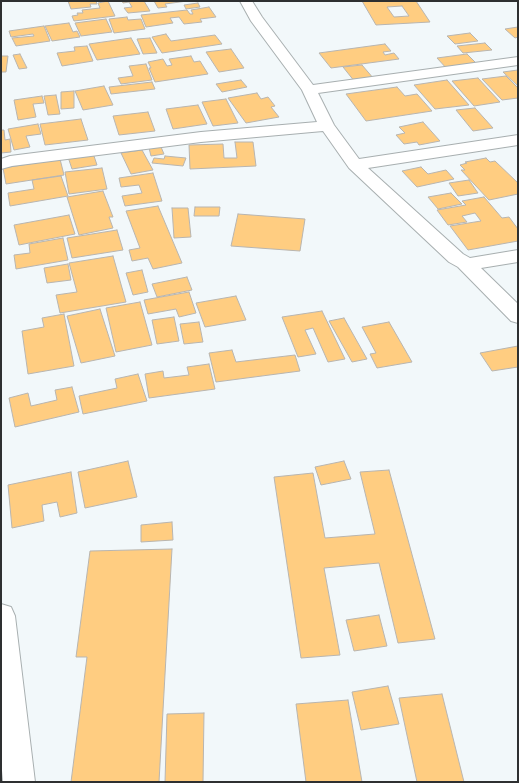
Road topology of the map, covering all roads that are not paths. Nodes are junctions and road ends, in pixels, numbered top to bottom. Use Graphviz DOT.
graph roads {
  1 [pos="246,1"];
  2 [pos="518,61"];
  3 [pos="310,90"];
  4 [pos="327,126"];
  5 [pos="518,140"];
  6 [pos="1,164"];
  7 [pos="355,165"];
  8 [pos="518,256"];
  9 [pos="465,263"];
  10 [pos="518,316"];
  11 [pos="1,616"];
  12 [pos="19,782"];
  1 -- 3 [label="street"];
  2 -- 3 [label="street"];
  3 -- 4 [label="street"];
  4 -- 6 [label="street"];
  4 -- 7 [label="street"];
  5 -- 7 [label="street"];
  7 -- 9 [label="street"];
  8 -- 9 [label="street"];
  9 -- 10 [label="street"];
  11 -- 12 [label="street"];
}
